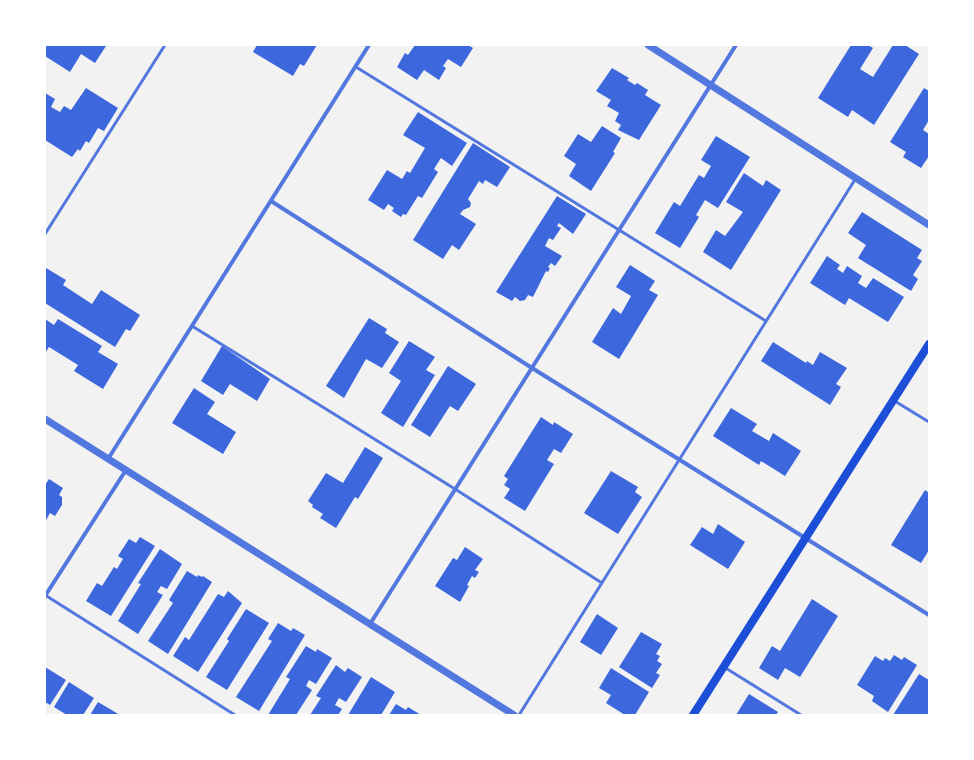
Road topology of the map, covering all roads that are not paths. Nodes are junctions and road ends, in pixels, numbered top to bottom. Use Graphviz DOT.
graph roads {
  1 [pos="165,45"];
  2 [pos="369,45"];
  3 [pos="648,45"];
  4 [pos="736,45"];
  5 [pos="356,67"];
  6 [pos="711,84"];
  7 [pos="856,178"];
  8 [pos="271,201"];
  9 [pos="929,225"];
  10 [pos="619,230"];
  11 [pos="45,234"];
  12 [pos="766,321"];
  13 [pos="192,326"];
  14 [pos="929,344"];
  15 [pos="532,368"];
  16 [pos="893,400"];
  17 [pos="45,419"];
  18 [pos="929,422"];
  19 [pos="108,459"];
  20 [pos="680,459"];
  21 [pos="126,470"];
  22 [pos="455,489"];
  23 [pos="806,538"];
  24 [pos="602,583"];
  25 [pos="45,596"];
  26 [pos="929,615"];
  27 [pos="370,624"];
  28 [pos="724,667"];
  29 [pos="235,715"];
  30 [pos="514,715"];
  31 [pos="519,715"];
  32 [pos="693,715"];
  33 [pos="801,715"];
  1 -- 11 [label="lane"];
  2 -- 5 [label="street"];
  3 -- 6 [label="street"];
  4 -- 6 [label="street"];
  5 -- 8 [label="street"];
  5 -- 10 [label="lane"];
  6 -- 7 [label="street"];
  6 -- 10 [label="street"];
  7 -- 9 [label="street"];
  7 -- 12 [label="lane"];
  8 -- 13 [label="street"];
  8 -- 15 [label="street"];
  10 -- 12 [label="lane"];
  10 -- 15 [label="street"];
  12 -- 20 [label="lane"];
  13 -- 19 [label="street"];
  13 -- 22 [label="lane"];
  14 -- 16 [label="main road"];
  15 -- 20 [label="street"];
  15 -- 22 [label="street"];
  16 -- 18 [label="lane"];
  16 -- 23 [label="main road"];
  17 -- 19 [label="street"];
  19 -- 21 [label="street"];
  20 -- 23 [label="street"];
  20 -- 24 [label="lane"];
  21 -- 25 [label="street"];
  21 -- 27 [label="street"];
  22 -- 24 [label="lane"];
  22 -- 27 [label="street"];
  23 -- 26 [label="street"];
  23 -- 28 [label="main road"];
  24 -- 31 [label="lane"];
  25 -- 29 [label="lane"];
  27 -- 30 [label="street"];
  28 -- 32 [label="main road"];
  28 -- 33 [label="lane"];
}
